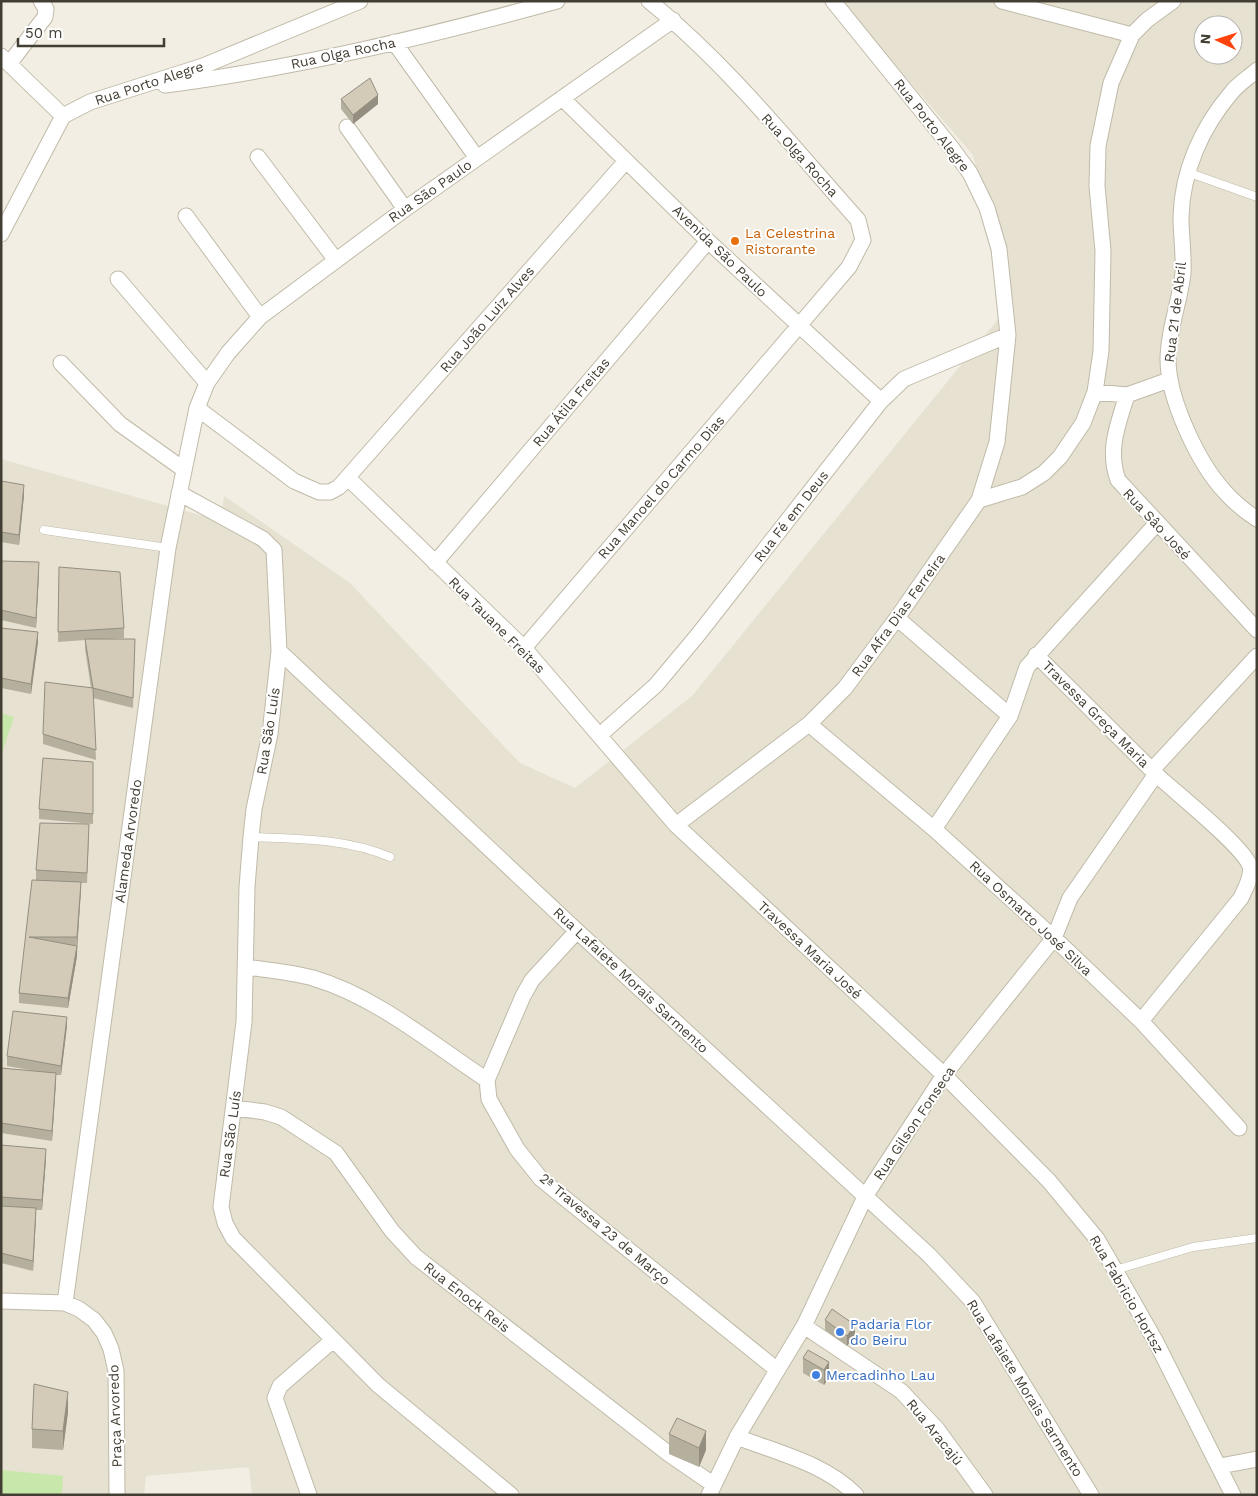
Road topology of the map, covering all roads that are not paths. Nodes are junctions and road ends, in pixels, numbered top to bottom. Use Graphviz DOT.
graph roads {
  1 [pos="41,1"];
  2 [pos="360,1"];
  3 [pos="557,1"];
  4 [pos="833,1"];
  5 [pos="1002,1"];
  6 [pos="1173,1"];
  7 [pos="650,2"];
  8 [pos="673,20"];
  9 [pos="1132,35"];
  10 [pos="394,42"];
  11 [pos="5,60"];
  12 [pos="1257,70"];
  13 [pos="126,90"];
  14 [pos="562,98"];
  15 [pos="63,116"];
  16 [pos="347,127"];
  17 [pos="258,158"];
  18 [pos="477,158"];
  19 [pos="626,161"];
  20 [pos="1187,172"];
  21 [pos="1257,197"];
  22 [pos="405,209"];
  23 [pos="186,216"];
  24 [pos="1,234"];
  25 [pos="708,241"];
  26 [pos="335,259"];
  27 [pos="118,279"];
  28 [pos="260,317"];
  29 [pos="799,326"];
  30 [pos="1008,335"];
  31 [pos="61,363"];
  32 [pos="1169,380"];
  33 [pos="207,383"];
  34 [pos="1095,392"];
  35 [pos="1126,395"];
  36 [pos="881,401"];
  37 [pos="197,408"];
  38 [pos="183,468"];
  39 [pos="348,478"];
  40 [pos="179,493"];
  41 [pos="979,500"];
  42 [pos="1257,519"];
  43 [pos="1157,523"];
  44 [pos="44,530"];
  45 [pos="168,548"];
  46 [pos="435,563"];
  47 [pos="897,618"];
  48 [pos="1257,630"];
  49 [pos="524,648"];
  50 [pos="278,651"];
  51 [pos="1036,655"];
  52 [pos="1257,656"];
  53 [pos="1010,716"];
  54 [pos="810,724"];
  55 [pos="600,735"];
  56 [pos="1154,772"];
  57 [pos="676,825"];
  58 [pos="934,829"];
  59 [pos="251,837"];
  60 [pos="390,857"];
  61 [pos="577,931"];
  62 [pos="1054,938"];
  63 [pos="246,967"];
  64 [pos="1141,1021"];
  65 [pos="944,1075"];
  66 [pos="487,1080"];
  67 [pos="235,1108"];
  68 [pos="1239,1128"];
  69 [pos="866,1195"];
  70 [pos="1257,1238"];
  71 [pos="1116,1270"];
  72 [pos="1,1300"];
  73 [pos="65,1303"];
  74 [pos="804,1326"];
  75 [pos="332,1341"];
  76 [pos="776,1370"];
  77 [pos="737,1437"];
  78 [pos="1257,1459"];
  79 [pos="1220,1466"];
  80 [pos="711,1490"];
  81 [pos="117,1495"];
  82 [pos="309,1495"];
  83 [pos="510,1495"];
  84 [pos="856,1495"];
  85 [pos="985,1495"];
  86 [pos="1091,1495"];
  87 [pos="1233,1495"];
  1 -- 11 [label="street"];
  2 -- 13 [label="street, Rua Porto Alegre"];
  3 -- 10 [label="street, Rua Olga Rocha"];
  4 -- 30 [label="street, Rua Porto Alegre"];
  5 -- 9 [label="street"];
  6 -- 9 [label="street"];
  7 -- 8 [label="street, Rua Olga Rocha"];
  8 -- 14 [label="street, Rua São Paulo"];
  8 -- 29 [label="street, Rua Olga Rocha"];
  9 -- 34 [label="street"];
  10 -- 13 [label="street, Rua Olga Rocha"];
  10 -- 18 [label="street"];
  11 -- 15 [label="street"];
  12 -- 20 [label="street, Rua 21 de Abril"];
  13 -- 15 [label="street, Rua Porto Alegre"];
  14 -- 18 [label="street, Rua São Paulo"];
  14 -- 19 [label="street, Avenida São Paulo"];
  15 -- 24 [label="street"];
  16 -- 22 [label="street"];
  17 -- 26 [label="street"];
  18 -- 22 [label="street, Rua São Paulo"];
  19 -- 25 [label="street, Avenida São Paulo"];
  19 -- 39 [label="street, Rua João Luiz Alves"];
  20 -- 21 [label="lane"];
  20 -- 32 [label="street, Rua 21 de Abril"];
  22 -- 26 [label="street, Rua São Paulo"];
  23 -- 28 [label="street"];
  25 -- 29 [label="street, Avenida São Paulo"];
  25 -- 46 [label="street, Rua Átila Freitas"];
  26 -- 28 [label="street, Rua São Paulo"];
  27 -- 33 [label="street"];
  28 -- 33 [label="street, Rua São Paulo"];
  29 -- 36 [label="street, Avenida São Paulo"];
  29 -- 49 [label="street, Rua Manoel do Carmo Dias"];
  30 -- 36 [label="street, Rua Fé em Deus"];
  30 -- 41 [label="street, Rua Porto Alegre"];
  31 -- 38 [label="street"];
  32 -- 35 [label="street"];
  32 -- 42 [label="street, Rua 21 de Abril"];
  33 -- 37 [label="street, Alameda Arvoredo"];
  34 -- 35 [label="street"];
  34 -- 41 [label="street"];
  35 -- 43 [label="street, Rua Sâo José"];
  36 -- 55 [label="street, Rua Fé em Deus"];
  37 -- 38 [label="street, Alameda Arvoredo"];
  37 -- 39 [label="street, Rua João Luiz Alves"];
  38 -- 40 [label="street, Alameda Arvoredo"];
  39 -- 46 [label="street, Rua Tauane Freitas"];
  40 -- 45 [label="street, Alameda Arvoredo"];
  40 -- 50 [label="street"];
  41 -- 47 [label="street, Rua Afra Dias Ferreira"];
  43 -- 48 [label="street, Rua Sâo José"];
  43 -- 51 [label="street"];
  44 -- 45 [label="lane"];
  45 -- 73 [label="street, Alameda Arvoredo"];
  46 -- 49 [label="street, Rua Tauane Freitas"];
  47 -- 53 [label="street"];
  47 -- 54 [label="street, Rua Afra Dias Ferreira"];
  49 -- 55 [label="street, Rua Tauane Freitas"];
  50 -- 59 [label="street, Rua São Luís"];
  50 -- 61 [label="street, Rua Lafaiete Morais Sarmento"];
  51 -- 53 [label="street"];
  51 -- 56 [label="street, Travessa Greça Maria"];
  52 -- 56 [label="street, Rua Gilson Fonseca"];
  53 -- 58 [label="street"];
  54 -- 57 [label="street, Rua Afra Dias Ferreira"];
  54 -- 58 [label="street, Rua Osmarto José Silva"];
  55 -- 57 [label="street, Rua Tauane Freitas"];
  56 -- 62 [label="street, Rua Gilson Fonseca"];
  56 -- 64 [label="street, Travessa Greça Maria"];
  57 -- 65 [label="street, Travessa Maria José"];
  58 -- 62 [label="street, Rua Osmarto José Silva"];
  59 -- 60 [label="lane"];
  59 -- 63 [label="street, Rua São Luís"];
  61 -- 66 [label="street"];
  61 -- 69 [label="street, Rua Lafaiete Morais Sarmento"];
  62 -- 64 [label="street, Rua Osmarto José Silva"];
  62 -- 65 [label="street, Rua Gilson Fonseca"];
  63 -- 66 [label="street"];
  63 -- 67 [label="street, Rua São Luís"];
  64 -- 68 [label="street, Rua Osmarto José Silva"];
  65 -- 69 [label="street, Rua Gilson Fonseca"];
  65 -- 71 [label="street, Rua Fabricio Hortsz"];
  66 -- 76 [label="street, 2ª Travessa 23 de Março"];
  67 -- 75 [label="street, Rua São Luís"];
  67 -- 80 [label="street, Rua Enock Reis"];
  69 -- 74 [label="street, Rua Gilson Fonseca"];
  69 -- 86 [label="street, Rua Lafaiete Morais Sarmento"];
  70 -- 71 [label="lane"];
  71 -- 79 [label="street, Rua Fabricio Hortsz"];
  72 -- 73 [label="street, Praça Arvoredo"];
  73 -- 81 [label="street, Praça Arvoredo"];
  74 -- 76 [label="street, Rua Gilson Fonseca"];
  74 -- 85 [label="street, Rua Aracajú"];
  75 -- 82 [label="street"];
  75 -- 83 [label="street, Rua São Luís"];
  76 -- 77 [label="street, Rua Gilson Fonseca"];
  77 -- 80 [label="street, Rua Gilson Fonseca"];
  77 -- 84 [label="street"];
  78 -- 79 [label="street"];
  79 -- 87 [label="street, Rua Fabricio Hortsz"];
}
